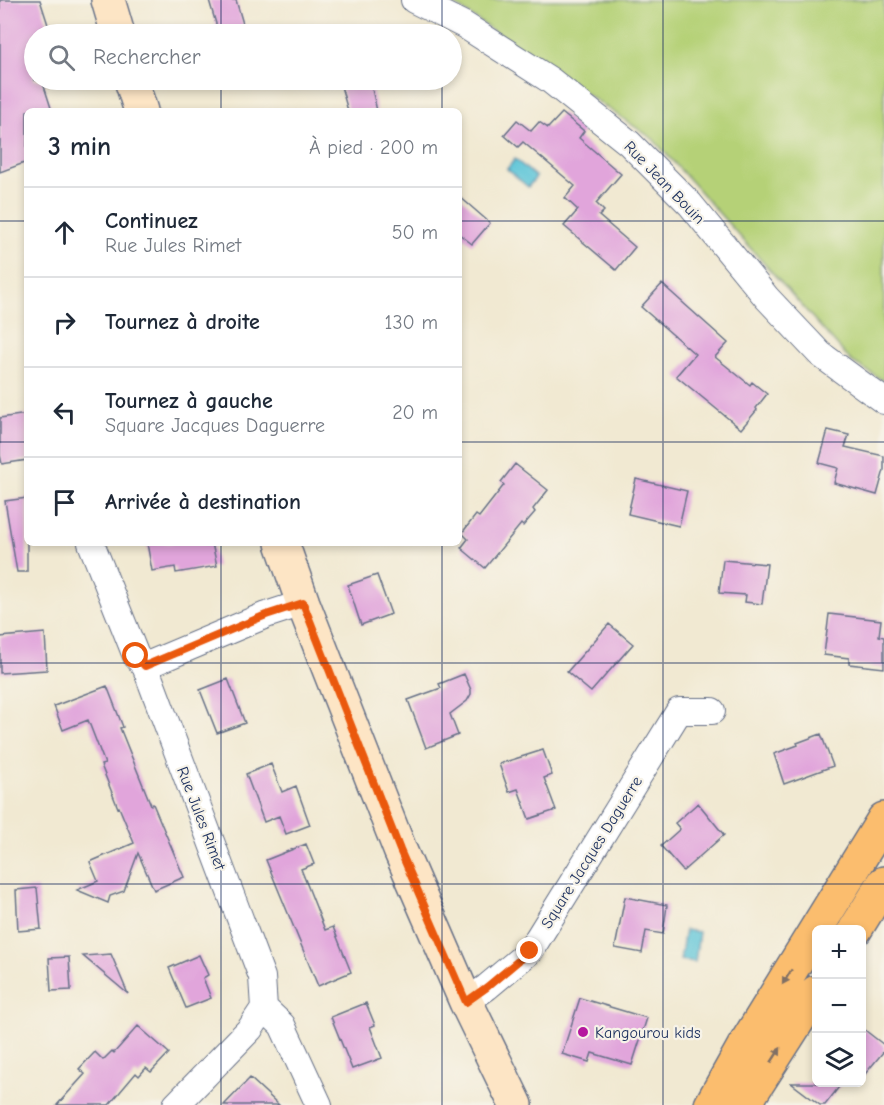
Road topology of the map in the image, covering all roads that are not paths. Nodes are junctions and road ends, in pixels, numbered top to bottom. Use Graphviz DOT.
graph roads {
  1 [pos="108,0"];
  2 [pos="414,0"];
  3 [pos="115,24"];
  4 [pos="134,90"];
  5 [pos="140,108"];
  6 [pos="884,401"];
  7 [pos="92,546"];
  8 [pos="283,546"];
  9 [pos="303,603"];
  10 [pos="145,666"];
  11 [pos="712,711"];
  12 [pos="884,819"];
  13 [pos="884,883"];
  14 [pos="858,925"];
  15 [pos="812,998"];
  16 [pos="466,1002"];
  17 [pos="264,1008"];
  18 [pos="176,1105"];
  19 [pos="319,1105"];
  20 [pos="516,1105"];
  21 [pos="711,1105"];
  22 [pos="746,1105"];
  1 -- 3 [label="main road"];
  2 -- 6 [label="street, Rue Jean Bouin"];
  4 -- 5 [label="main road"];
  7 -- 10 [label="street, Rue Jules Rimet"];
  8 -- 9 [label="main road"];
  9 -- 10 [label="street"];
  9 -- 16 [label="main road"];
  10 -- 17 [label="street, Rue Jules Rimet"];
  11 -- 16 [label="street, Square Jacques Daguerre"];
  12 -- 21 [label="main road, one-way"];
  13 -- 14 [label="main road"];
  22 -- 15 [label="main road, one-way"];
  16 -- 20 [label="main road"];
  17 -- 18 [label="street"];
  17 -- 19 [label="street"];
}
